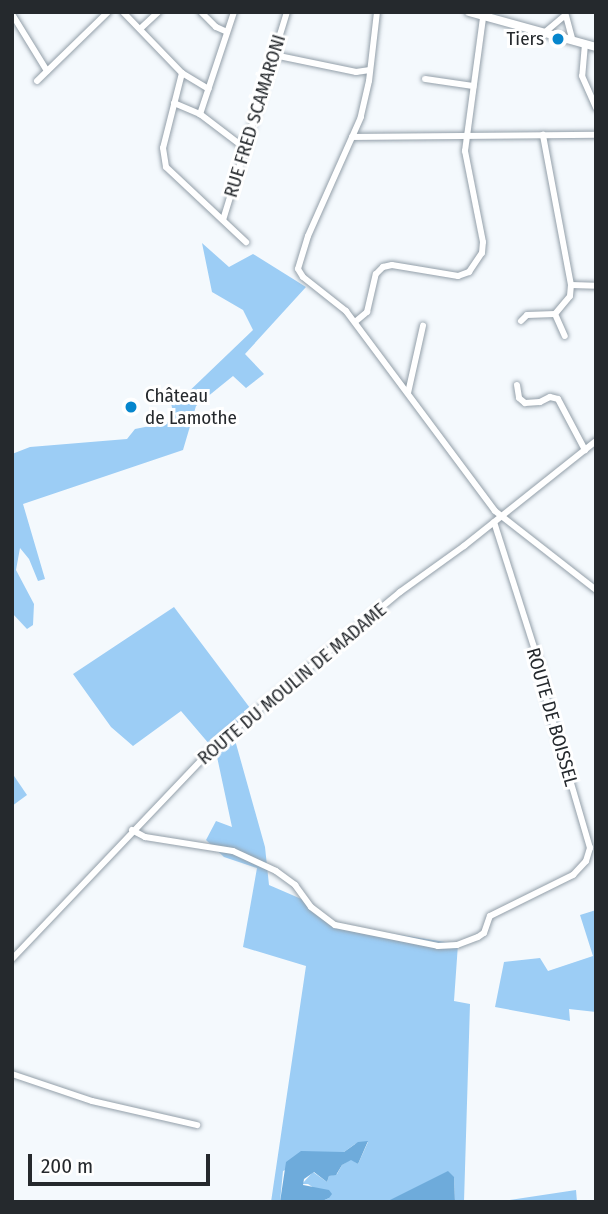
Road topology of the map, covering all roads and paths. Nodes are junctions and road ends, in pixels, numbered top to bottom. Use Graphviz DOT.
graph roads {
  1 [pos="108,12"];
  2 [pos="123,12"];
  3 [pos="158,12"];
  4 [pos="201,12"];
  5 [pos="234,12"];
  6 [pos="287,12"];
  7 [pos="377,12"];
  8 [pos="469,12"];
  9 [pos="565,13"];
  10 [pos="13,14"];
  11 [pos="483,18"];
  12 [pos="141,29"];
  13 [pos="228,32"];
  14 [pos="544,33"];
  15 [pos="573,41"];
  16 [pos="585,44"];
  17 [pos="596,47"];
  18 [pos="274,55"];
  19 [pos="370,70"];
  20 [pos="47,71"];
  21 [pos="182,73"];
  22 [pos="425,79"];
  23 [pos="37,81"];
  24 [pos="473,86"];
  25 [pos="209,89"];
  26 [pos="174,103"];
  27 [pos="596,108"];
  28 [pos="200,114"];
  29 [pos="466,135"];
  30 [pos="543,135"];
  31 [pos="596,135"];
  32 [pos="352,137"];
  33 [pos="246,149"];
  34 [pos="223,220"];
  35 [pos="246,242"];
  36 [pos="571,285"];
  37 [pos="596,286"];
  38 [pos="555,314"];
  39 [pos="521,321"];
  40 [pos="355,322"];
  41 [pos="423,326"];
  42 [pos="565,336"];
  43 [pos="517,385"];
  44 [pos="408,393"];
  45 [pos="596,441"];
  46 [pos="585,450"];
  47 [pos="501,517"];
  48 [pos="494,522"];
  49 [pos="596,590"];
  50 [pos="132,830"];
  51 [pos="12,959"];
  52 [pos="12,1074"];
  53 [pos="197,1125"];
  1 -- 20 [label="street"];
  2 -- 12 [label="street"];
  3 -- 12 [label="street"];
  4 -- 13 [label="street"];
  5 -- 13 [label="street"];
  6 -- 18 [label="street, RUE FRED SCAMARONI"];
  7 -- 19 [label="street"];
  8 -- 11 [label="street"];
  9 -- 14 [label="street"];
  9 -- 15 [label="street"];
  10 -- 20 [label="street"];
  11 -- 14 [label="street"];
  11 -- 24 [label="street"];
  12 -- 21 [label="street"];
  13 -- 25 [label="street"];
  14 -- 15 [label="street"];
  15 -- 16 [label="street"];
  16 -- 17 [label="street"];
  16 -- 27 [label="street"];
  18 -- 19 [label="street"];
  18 -- 33 [label="street, RUE FRED SCAMARONI"];
  19 -- 32 [label="street"];
  20 -- 23 [label="street"];
  21 -- 25 [label="street"];
  21 -- 26 [label="street"];
  22 -- 24 [label="street"];
  24 -- 29 [label="street"];
  25 -- 28 [label="street"];
  26 -- 28 [label="street"];
  26 -- 34 [label="street"];
  28 -- 33 [label="street"];
  29 -- 30 [label="street"];
  29 -- 32 [label="street"];
  29 -- 40 [label="street"];
  30 -- 31 [label="street"];
  30 -- 36 [label="street"];
  32 -- 40 [label="street"];
  33 -- 34 [label="street, RUE FRED SCAMARONI"];
  34 -- 35 [label="street"];
  36 -- 37 [label="street"];
  36 -- 38 [label="street"];
  38 -- 39 [label="street"];
  38 -- 42 [label="street"];
  40 -- 44 [label="street"];
  41 -- 44 [label="street"];
  43 -- 46 [label="street"];
  44 -- 47 [label="street"];
  45 -- 46 [label="street, ROUTE DU MOULIN DE MADAME"];
  46 -- 47 [label="street, ROUTE DU MOULIN DE MADAME"];
  47 -- 48 [label="street, ROUTE DU MOULIN DE MADAME"];
  47 -- 49 [label="street"];
  48 -- 50 [label="street, ROUTE DU MOULIN DE MADAME"];
  48 -- 50 [label="street, ROUTE DE BOISSEL"];
  50 -- 51 [label="street, ROUTE DU MOULIN DE MADAME"];
  52 -- 53 [label="street"];
}
